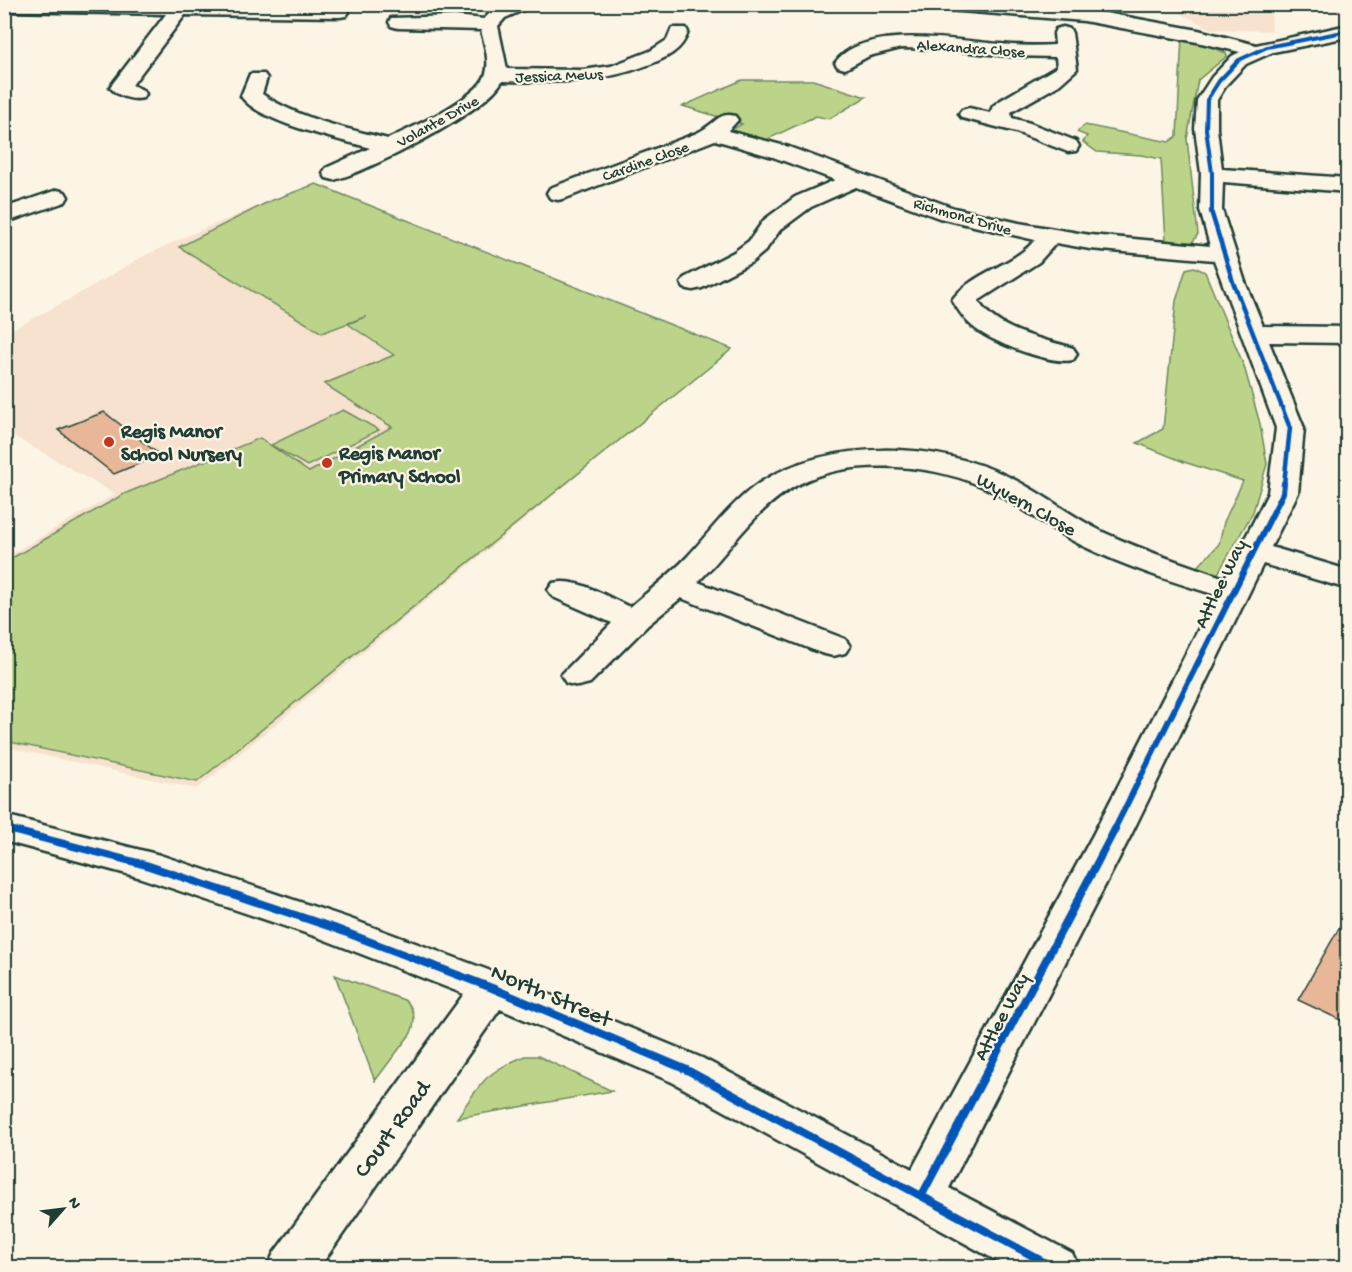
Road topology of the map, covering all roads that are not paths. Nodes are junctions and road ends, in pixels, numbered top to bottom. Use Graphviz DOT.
graph roads {
  1 [pos="522,4"];
  2 [pos="936,4"];
  3 [pos="4,6"];
  4 [pos="180,9"];
  5 [pos="340,12"];
  6 [pos="1062,13"];
  7 [pos="398,22"];
  8 [pos="489,25"];
  9 [pos="1347,31"];
  10 [pos="679,32"];
  11 [pos="1066,51"];
  12 [pos="1257,51"];
  13 [pos="845,63"];
  14 [pos="496,75"];
  15 [pos="1055,81"];
  16 [pos="1079,86"];
  17 [pos="254,91"];
  18 [pos="136,94"];
  19 [pos="969,114"];
  20 [pos="1004,122"];
  21 [pos="720,126"];
  22 [pos="388,146"];
  23 [pos="1068,146"];
  24 [pos="334,173"];
  25 [pos="1212,175"];
  26 [pos="853,180"];
  27 [pos="1347,185"];
  28 [pos="558,193"];
  29 [pos="57,197"];
  30 [pos="4,216"];
  31 [pos="1049,237"];
  32 [pos="1223,254"];
  33 [pos="693,282"];
  34 [pos="1253,334"];
  35 [pos="1347,335"];
  36 [pos="1064,354"];
  37 [pos="1252,551"];
  38 [pos="1347,579"];
  39 [pos="677,585"];
  40 [pos="564,590"];
  41 [pos="1234,591"];
  42 [pos="633,620"];
  43 [pos="833,646"];
  44 [pos="578,675"];
  45 [pos="4,828"];
  46 [pos="492,988"];
  47 [pos="922,1196"];
  48 [pos="291,1268"];
  49 [pos="1055,1268"];
  1 -- 8 [label="street"];
  2 -- 6 [label="street"];
  3 -- 4 [label="street"];
  4 -- 5 [label="street"];
  4 -- 18 [label="street"];
  6 -- 11 [label="street"];
  6 -- 12 [label="street"];
  7 -- 8 [label="street"];
  8 -- 14 [label="street, Volante Drive"];
  9 -- 12 [label="street, Attlee Way"];
  10 -- 14 [label="street, Jessica Mews"];
  11 -- 13 [label="street, Alexandra Close"];
  11 -- 15 [label="street"];
  12 -- 25 [label="street, Attlee Way"];
  14 -- 22 [label="street, Volante Drive"];
  15 -- 16 [label="street"];
  15 -- 20 [label="street"];
  17 -- 22 [label="street, Volante Drive"];
  19 -- 20 [label="street"];
  20 -- 23 [label="street"];
  21 -- 26 [label="street, Richmond Drive"];
  21 -- 28 [label="street, Cardine Close"];
  22 -- 24 [label="street, Volante Drive"];
  25 -- 27 [label="street"];
  25 -- 32 [label="street, Attlee Way"];
  26 -- 31 [label="street, Richmond Drive"];
  26 -- 33 [label="street"];
  29 -- 30 [label="street"];
  31 -- 32 [label="street, Richmond Drive"];
  31 -- 36 [label="street"];
  32 -- 34 [label="street, Attlee Way"];
  34 -- 35 [label="street"];
  34 -- 37 [label="street, Attlee Way"];
  37 -- 38 [label="street"];
  37 -- 41 [label="street, Attlee Way"];
  39 -- 41 [label="street, Wyvern Close"];
  39 -- 42 [label="street, Wyvern Close"];
  39 -- 43 [label="street"];
  40 -- 42 [label="street"];
  41 -- 47 [label="street, Attlee Way"];
  42 -- 44 [label="street, Wyvern Close"];
  45 -- 46 [label="street, North Street"];
  46 -- 47 [label="street, North Street"];
  46 -- 48 [label="street, Court Road"];
  47 -- 49 [label="street, North Street"];
}
